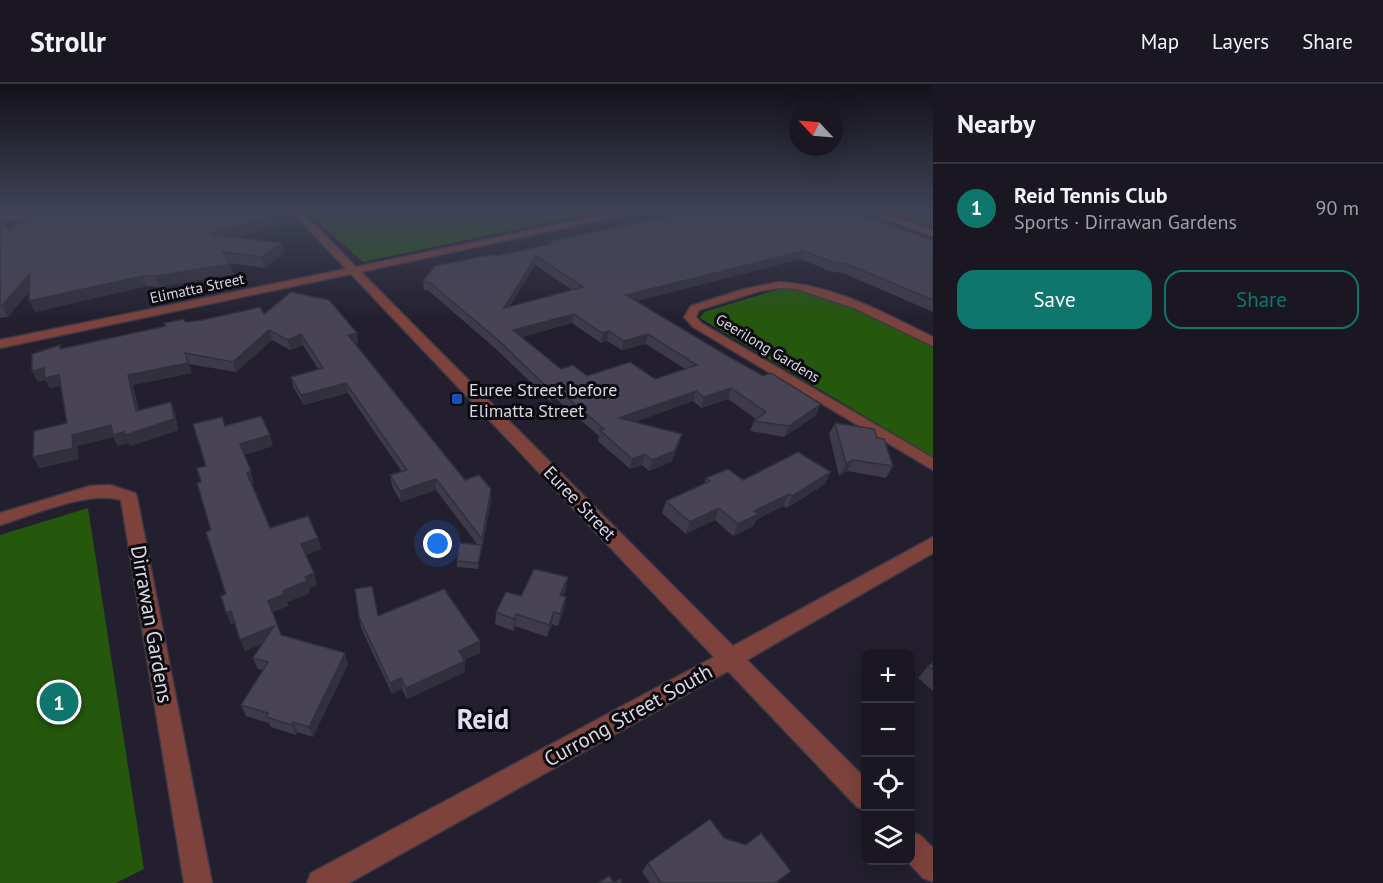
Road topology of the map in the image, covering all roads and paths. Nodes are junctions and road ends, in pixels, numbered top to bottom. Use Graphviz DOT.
graph roads {
  1 [pos="330,246"];
  2 [pos="470,246"];
  3 [pos="354,271"];
  4 [pos="933,342"];
  5 [pos="0,344"];
  6 [pos="933,465"];
  7 [pos="0,519"];
  8 [pos="933,544"];
  9 [pos="732,658"];
  10 [pos="861,793"];
  11 [pos="915,850"];
  12 [pos="933,868"];
  13 [pos="198,883"];
  14 [pos="321,883"];
  1 -- 3 [label="street, Euree Street"];
  2 -- 3 [label="street, Elimatta Street"];
  3 -- 5 [label="street, Elimatta Street"];
  3 -- 9 [label="street, Euree Street"];
  4 -- 6 [label="street, Geerilong Gardens"];
  7 -- 13 [label="street, Dirrawan Gardens"];
  8 -- 9 [label="street, Currong Street South"];
  9 -- 10 [label="street, Euree Street"];
  9 -- 14 [label="street, Currong Street South"];
  11 -- 12 [label="street"];
}
